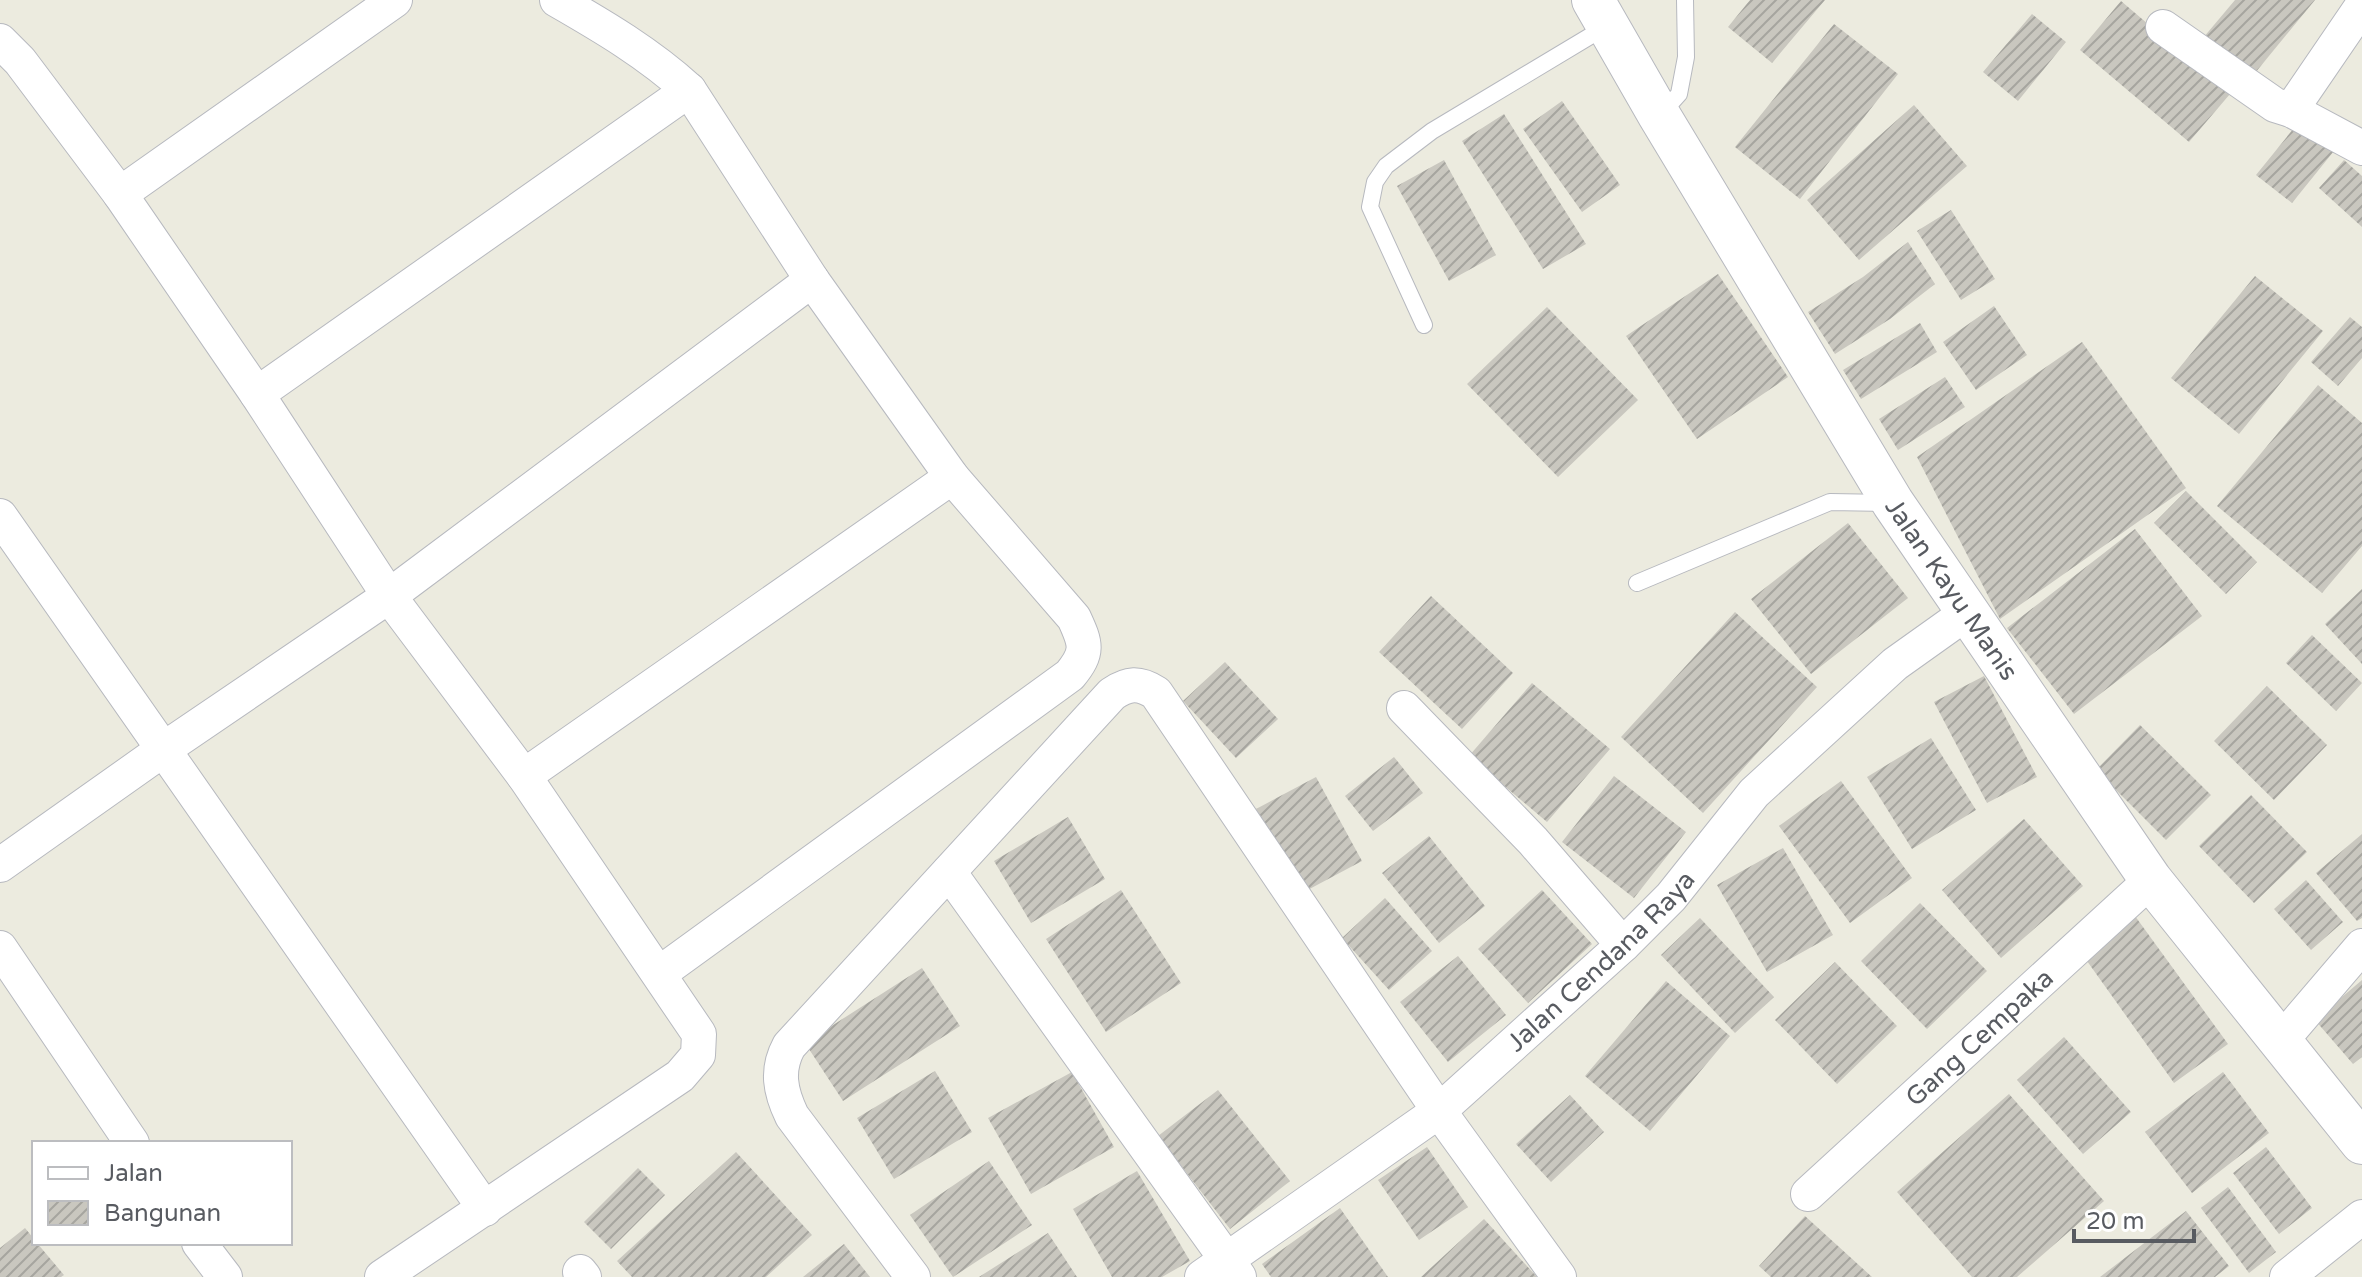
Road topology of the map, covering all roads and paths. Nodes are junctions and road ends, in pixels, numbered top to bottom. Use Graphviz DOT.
graph roads {
  1 [pos="395,0"];
  2 [pos="557,0"];
  3 [pos="1685,0"];
  4 [pos="2362,6"];
  5 [pos="1601,13"];
  6 [pos="2163,27"];
  7 [pos="0,41"];
  8 [pos="689,90"];
  9 [pos="2291,110"];
  10 [pos="1659,115"];
  11 [pos="2362,148"];
  12 [pos="120,194"];
  13 [pos="812,280"];
  14 [pos="1424,325"];
  15 [pos="257,394"];
  16 [pos="952,477"];
  17 [pos="1893,503"];
  18 [pos="0,516"];
  19 [pos="1637,583"];
  20 [pos="389,596"];
  21 [pos="1968,612"];
  22 [pos="1404,708"];
  23 [pos="164,749"];
  24 [pos="524,776"];
  25 [pos="0,865"];
  26 [pos="949,872"];
  27 [pos="2151,880"];
  28 [pos="1623,945"];
  29 [pos="2362,946"];
  30 [pos="0,948"];
  31 [pos="660,973"];
  32 [pos="2280,1042"];
  33 [pos="1439,1111"];
  34 [pos="131,1141"];
  35 [pos="2362,1143"];
  36 [pos="1808,1194"];
  37 [pos="485,1209"];
  38 [pos="2362,1217"];
  39 [pos="201,1245"];
  40 [pos="1223,1271"];
  41 [pos="225,1277"];
  42 [pos="382,1277"];
  43 [pos="913,1277"];
  44 [pos="1559,1277"];
  45 [pos="2287,1277"];
  1 -- 12 [label="street"];
  2 -- 8 [label="street"];
  3 -- 10 [label="lane"];
  4 -- 9 [label="street"];
  5 -- 10 [label="street, Jalan Kayu Manis"];
  5 -- 14 [label="lane"];
  6 -- 9 [label="street"];
  7 -- 12 [label="street"];
  8 -- 13 [label="street"];
  8 -- 15 [label="street"];
  9 -- 11 [label="street"];
  10 -- 17 [label="street, Jalan Kayu Manis"];
  12 -- 15 [label="street"];
  13 -- 16 [label="street"];
  13 -- 20 [label="street"];
  15 -- 20 [label="street"];
  16 -- 24 [label="street"];
  16 -- 31 [label="street"];
  17 -- 19 [label="lane"];
  17 -- 21 [label="street, Jalan Kayu Manis"];
  18 -- 23 [label="street"];
  20 -- 23 [label="street"];
  20 -- 24 [label="street"];
  21 -- 27 [label="street, Jalan Kayu Manis"];
  21 -- 28 [label="street, Jalan Cendana Raya"];
  22 -- 28 [label="street"];
  23 -- 25 [label="street"];
  23 -- 37 [label="street"];
  24 -- 31 [label="street"];
  26 -- 33 [label="street"];
  26 -- 40 [label="street"];
  26 -- 43 [label="street"];
  27 -- 32 [label="street, Jalan Kayu Manis"];
  27 -- 36 [label="street, Gang Cempaka"];
  28 -- 33 [label="street, Jalan Cendana Raya"];
  29 -- 32 [label="street"];
  30 -- 34 [label="street"];
  31 -- 37 [label="street"];
  32 -- 35 [label="street, Jalan Kayu Manis"];
  33 -- 40 [label="street, Jalan Cendana Raya"];
  33 -- 44 [label="street"];
  37 -- 42 [label="street"];
  38 -- 45 [label="street"];
  39 -- 41 [label="street"];
}
